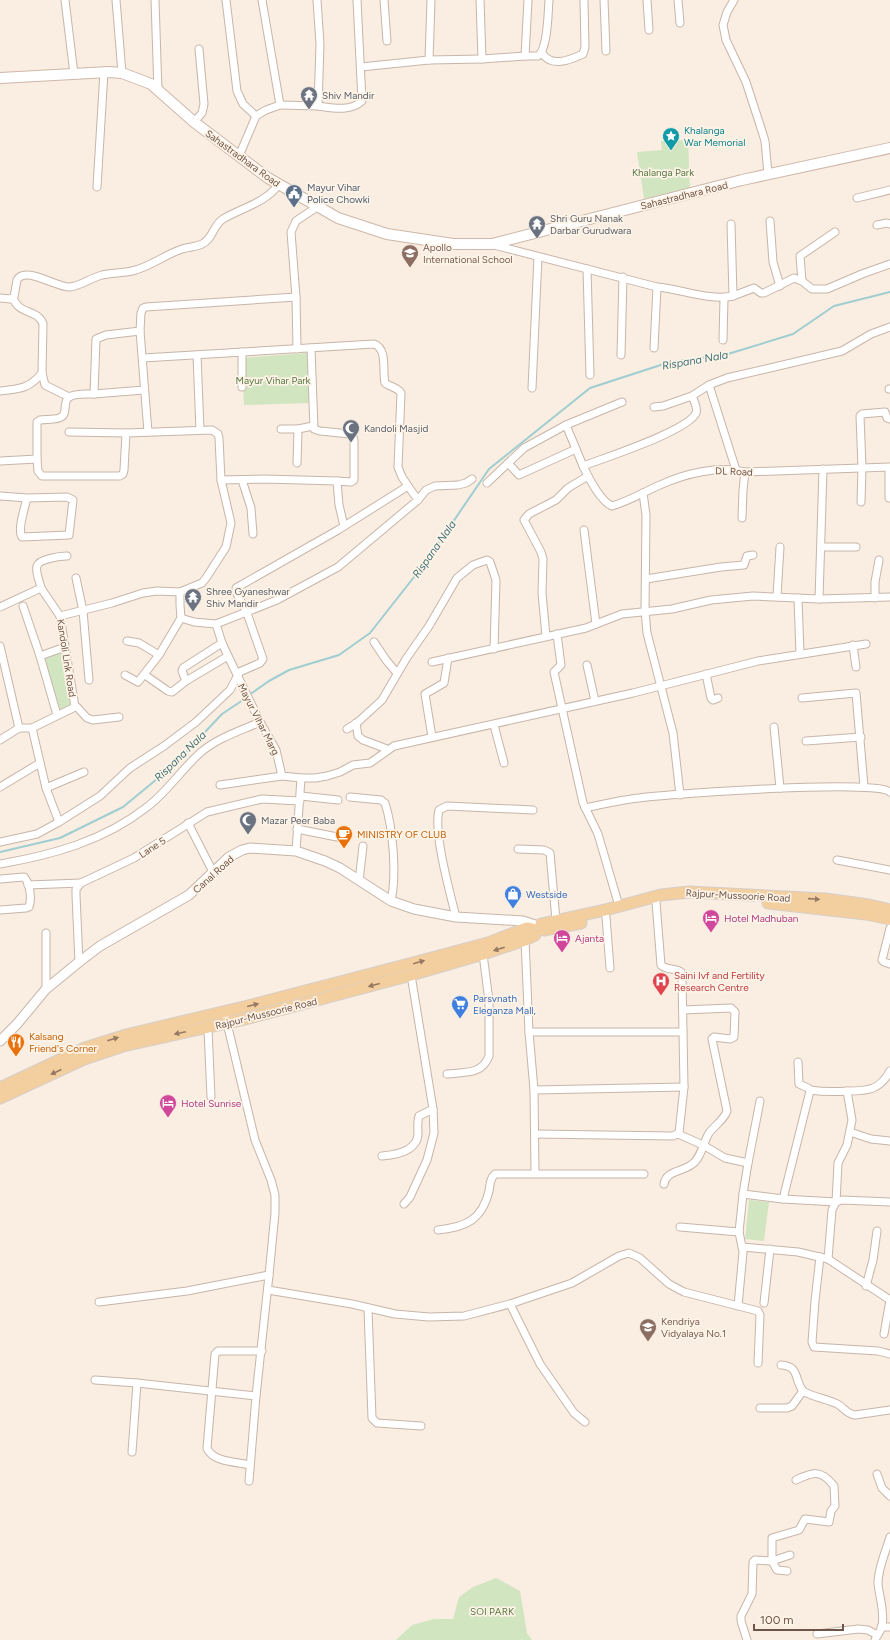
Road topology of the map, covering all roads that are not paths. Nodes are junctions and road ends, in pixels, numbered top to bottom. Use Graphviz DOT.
graph roads {
  1 [pos="65,0"];
  2 [pos="116,0"];
  3 [pos="155,0"];
  4 [pos="226,0"];
  5 [pos="262,0"];
  6 [pos="317,0"];
  7 [pos="357,0"];
  8 [pos="384,0"];
  9 [pos="431,0"];
  10 [pos="480,0"];
  11 [pos="528,0"];
  12 [pos="549,0"];
  13 [pos="604,0"];
  14 [pos="647,0"];
  15 [pos="678,0"];
  16 [pos="734,0"];
  17 [pos="584,1"];
  18 [pos="680,23"];
  19 [pos="650,30"];
  20 [pos="387,41"];
  21 [pos="199,49"];
  22 [pos="606,51"];
  23 [pos="542,54"];
  24 [pos="525,56"];
  25 [pos="482,58"];
  26 [pos="429,60"];
  27 [pos="361,67"];
  28 [pos="104,72"];
  29 [pos="122,73"];
  30 [pos="74,74"];
  31 [pos="0,78"];
  32 [pos="158,90"];
  33 [pos="280,105"];
  34 [pos="318,106"];
  35 [pos="256,116"];
  36 [pos="194,122"];
  37 [pos="890,148"];
  38 [pos="239,156"];
  39 [pos="768,174"];
  40 [pos="279,184"];
  41 [pos="97,187"];
  42 [pos="890,190"];
  43 [pos="857,198"];
  44 [pos="317,206"];
  45 [pos="770,221"];
  46 [pos="731,224"];
  47 [pos="890,224"];
  48 [pos="877,225"];
  49 [pos="835,232"];
  50 [pos="492,244"];
  51 [pos="538,257"];
  52 [pos="890,264"];
  53 [pos="587,269"];
  54 [pos="623,277"];
  55 [pos="802,282"];
  56 [pos="780,286"];
  57 [pos="657,287"];
  58 [pos="733,296"];
  59 [pos="296,297"];
  60 [pos="0,298"];
  61 [pos="13,298"];
  62 [pos="724,298"];
  63 [pos="890,328"];
  64 [pos="140,331"];
  65 [pos="723,340"];
  66 [pos="311,348"];
  67 [pos="654,348"];
  68 [pos="297,349"];
  69 [pos="242,352"];
  70 [pos="197,355"];
  71 [pos="621,355"];
  72 [pos="143,358"];
  73 [pos="42,374"];
  74 [pos="590,374"];
  75 [pos="709,385"];
  76 [pos="242,386"];
  77 [pos="532,388"];
  78 [pos="144,390"];
  79 [pos="0,391"];
  80 [pos="94,394"];
  81 [pos="692,396"];
  82 [pos="70,397"];
  83 [pos="622,402"];
  84 [pos="654,407"];
  85 [pos="890,419"];
  86 [pos="566,425"];
  87 [pos="313,426"];
  88 [pos="281,429"];
  89 [pos="298,429"];
  90 [pos="200,430"];
  91 [pos="69,432"];
  92 [pos="148,432"];
  93 [pos="126,433"];
  94 [pos="576,449"];
  95 [pos="37,459"];
  96 [pos="0,461"];
  97 [pos="297,463"];
  98 [pos="508,463"];
  99 [pos="583,466"];
  100 [pos="862,468"];
  101 [pos="889,468"];
  102 [pos="823,469"];
  103 [pos="736,470"];
  104 [pos="745,472"];
  105 [pos="588,476"];
  106 [pos="472,479"];
  107 [pos="221,480"];
  108 [pos="242,480"];
  109 [pos="337,481"];
  110 [pos="487,483"];
  111 [pos="408,486"];
  112 [pos="643,493"];
  113 [pos="0,496"];
  114 [pos="27,498"];
  115 [pos="889,498"];
  116 [pos="418,500"];
  117 [pos="861,502"];
  118 [pos="742,518"];
  119 [pos="344,526"];
  120 [pos="584,530"];
  121 [pos="253,534"];
  122 [pos="780,547"];
  123 [pos="822,547"];
  124 [pos="856,547"];
  125 [pos="753,555"];
  126 [pos="67,556"];
  127 [pos="879,560"];
  128 [pos="76,578"];
  129 [pos="646,579"];
  130 [pos="42,588"];
  131 [pos="180,592"];
  132 [pos="777,596"];
  133 [pos="890,597"];
  134 [pos="798,598"];
  135 [pos="819,598"];
  136 [pos="875,598"];
  137 [pos="23,606"];
  138 [pos="0,607"];
  139 [pos="83,611"];
  140 [pos="645,611"];
  141 [pos="247,613"];
  142 [pos="60,616"];
  143 [pos="181,618"];
  144 [pos="216,624"];
  145 [pos="596,624"];
  146 [pos="557,634"];
  147 [pos="546,636"];
  148 [pos="127,641"];
  149 [pos="374,642"];
  150 [pos="222,643"];
  151 [pos="866,644"];
  152 [pos="853,645"];
  153 [pos="0,646"];
  154 [pos="66,648"];
  155 [pos="494,649"];
  156 [pos="800,654"];
  157 [pos="159,655"];
  158 [pos="40,656"];
  159 [pos="228,656"];
  160 [pos="448,658"];
  161 [pos="432,662"];
  162 [pos="587,665"];
  163 [pos="856,667"];
  164 [pos="397,673"];
  165 [pos="125,674"];
  166 [pos="706,674"];
  167 [pos="145,675"];
  168 [pos="238,676"];
  169 [pos="89,680"];
  170 [pos="186,681"];
  171 [pos="660,686"];
  172 [pos="718,698"];
  173 [pos="802,698"];
  174 [pos="595,701"];
  175 [pos="75,707"];
  176 [pos="562,708"];
  177 [pos="57,715"];
  178 [pos="119,717"];
  179 [pos="260,722"];
  180 [pos="356,723"];
  181 [pos="494,725"];
  182 [pos="774,727"];
  183 [pos="19,728"];
  184 [pos="32,728"];
  185 [pos="347,729"];
  186 [pos="432,737"];
  187 [pos="861,737"];
  188 [pos="0,740"];
  189 [pos="806,740"];
  190 [pos="387,749"];
  191 [pos="40,763"];
  192 [pos="504,763"];
  193 [pos="84,772"];
  194 [pos="282,776"];
  195 [pos="301,778"];
  196 [pos="220,785"];
  197 [pos="0,787"];
  198 [pos="864,787"];
  199 [pos="46,788"];
  200 [pos="780,788"];
  201 [pos="890,792"];
  202 [pos="680,794"];
  203 [pos="350,797"];
  204 [pos="300,799"];
  205 [pos="338,800"];
  206 [pos="585,808"];
  207 [pos="533,810"];
  208 [pos="59,822"];
  209 [pos="188,823"];
  210 [pos="297,829"];
  211 [pos="337,837"];
  212 [pos="0,842"];
  213 [pos="363,846"];
  214 [pos="518,849"];
  215 [pos="296,851"];
  216 [pos="837,860"];
  217 [pos="0,864"];
  218 [pos="890,870"];
  219 [pos="213,872"];
  220 [pos="0,879"];
  221 [pos="359,881"];
  222 [pos="81,883"];
  223 [pos="28,885"];
  224 [pos="390,901"];
  225 [pos="656,902"];
  226 [pos="619,906"];
  227 [pos="0,910"];
  228 [pos="890,910"];
  229 [pos="456,917"];
  230 [pos="606,917"];
  231 [pos="890,919"];
  232 [pos="556,920"];
  233 [pos="890,928"];
  234 [pos="537,929"];
  235 [pos="46,933"];
  236 [pos="525,940"];
  237 [pos="483,954"];
  238 [pos="79,962"];
  239 [pos="890,964"];
  240 [pos="610,968"];
  241 [pos="410,975"];
  242 [pos="46,989"];
  243 [pos="683,1010"];
  244 [pos="224,1011"];
  245 [pos="227,1023"];
  246 [pos="206,1028"];
  247 [pos="529,1032"];
  248 [pos="683,1032"];
  249 [pos="0,1041"];
  250 [pos="798,1062"];
  251 [pos="890,1070"];
  252 [pos="447,1074"];
  253 [pos="684,1087"];
  254 [pos="0,1088"];
  255 [pos="534,1090"];
  256 [pos="810,1090"];
  257 [pos="847,1091"];
  258 [pos="212,1097"];
  259 [pos="0,1098"];
  260 [pos="760,1101"];
  261 [pos="433,1109"];
  262 [pos="850,1132"];
  263 [pos="535,1134"];
  264 [pos="678,1134"];
  265 [pos="890,1141"];
  266 [pos="703,1144"];
  267 [pos="382,1156"];
  268 [pos="748,1163"];
  269 [pos="535,1173"];
  270 [pos="644,1174"];
  271 [pos="664,1184"];
  272 [pos="743,1194"];
  273 [pos="784,1199"];
  274 [pos="836,1202"];
  275 [pos="890,1202"];
  276 [pos="404,1204"];
  277 [pos="680,1227"];
  278 [pos="438,1230"];
  279 [pos="877,1231"];
  280 [pos="740,1232"];
  281 [pos="743,1247"];
  282 [pos="770,1249"];
  283 [pos="820,1257"];
  284 [pos="828,1259"];
  285 [pos="270,1276"];
  286 [pos="866,1286"];
  287 [pos="268,1290"];
  288 [pos="890,1300"];
  289 [pos="99,1302"];
  290 [pos="764,1303"];
  291 [pos="510,1304"];
  292 [pos="738,1306"];
  293 [pos="368,1309"];
  294 [pos="884,1334"];
  295 [pos="262,1351"];
  296 [pos="890,1354"];
  297 [pos="758,1363"];
  298 [pos="781,1365"];
  299 [pos="95,1380"];
  300 [pos="137,1383"];
  301 [pos="803,1391"];
  302 [pos="212,1392"];
  303 [pos="256,1396"];
  304 [pos="760,1408"];
  305 [pos="890,1410"];
  306 [pos="585,1422"];
  307 [pos="421,1426"];
  308 [pos="132,1452"];
  309 [pos="250,1465"];
  310 [pos="877,1474"];
  311 [pos="796,1480"];
  312 [pos="249,1481"];
  313 [pos="890,1496"];
  314 [pos="890,1537"];
  315 [pos="790,1555"];
  316 [pos="772,1562"];
  317 [pos="787,1571"];
  318 [pos="881,1627"];
  319 [pos="890,1627"];
  320 [pos="817,1634"];
  321 [pos="876,1637"];
  322 [pos="747,1640"];
  1 -- 30 [label="street"];
  2 -- 29 [label="street"];
  3 -- 32 [label="street"];
  4 -- 35 [label="street"];
  5 -- 33 [label="street"];
  6 -- 34 [label="street"];
  7 -- 27 [label="street"];
  8 -- 20 [label="street"];
  9 -- 26 [label="street"];
  10 -- 25 [label="street"];
  11 -- 24 [label="street"];
  12 -- 23 [label="street"];
  13 -- 22 [label="street"];
  14 -- 19 [label="street"];
  15 -- 18 [label="street"];
  16 -- 39 [label="street"];
  17 -- 23 [label="street"];
  21 -- 36 [label="street"];
  23 -- 24 [label="street"];
  24 -- 25 [label="street"];
  25 -- 26 [label="street"];
  26 -- 27 [label="street"];
  27 -- 34 [label="street"];
  28 -- 29 [label="main road, Sahastradhara Road"];
  28 -- 30 [label="main road, Sahastradhara Road"];
  28 -- 41 [label="street"];
  29 -- 32 [label="main road, Sahastradhara Road"];
  30 -- 31 [label="main road, Sahastradhara Road"];
  32 -- 36 [label="main road, Sahastradhara Road"];
  33 -- 34 [label="street"];
  33 -- 35 [label="street"];
  35 -- 38 [label="street"];
  36 -- 38 [label="main road, Sahastradhara Road"];
  37 -- 39 [label="main road, Sahastradhara Road"];
  38 -- 40 [label="main road, Sahastradhara Road"];
  39 -- 50 [label="main road, Sahastradhara Road"];
  40 -- 44 [label="main road, Sahastradhara Road"];
  40 -- 61 [label="street"];
  42 -- 43 [label="street"];
  44 -- 50 [label="main road, Sahastradhara Road"];
  44 -- 59 [label="street"];
  45 -- 56 [label="street"];
  46 -- 58 [label="street"];
  47 -- 48 [label="street"];
  49 -- 55 [label="street"];
  50 -- 51 [label="street"];
  51 -- 53 [label="street"];
  51 -- 77 [label="street"];
  52 -- 55 [label="street"];
  53 -- 54 [label="street"];
  53 -- 74 [label="street"];
  54 -- 57 [label="street"];
  54 -- 71 [label="street"];
  55 -- 56 [label="street"];
  56 -- 58 [label="street"];
  57 -- 62 [label="street"];
  57 -- 67 [label="street"];
  58 -- 62 [label="street"];
  59 -- 64 [label="street"];
  59 -- 68 [label="street"];
  60 -- 61 [label="street"];
  61 -- 73 [label="street"];
  62 -- 65 [label="street"];
  63 -- 75 [label="street"];
  64 -- 72 [label="street"];
  64 -- 80 [label="street"];
  66 -- 68 [label="street"];
  66 -- 87 [label="street"];
  66 -- 111 [label="street"];
  68 -- 69 [label="street"];
  69 -- 70 [label="street"];
  69 -- 76 [label="street"];
  70 -- 72 [label="street"];
  70 -- 90 [label="street"];
  72 -- 78 [label="street"];
  73 -- 79 [label="street"];
  73 -- 82 [label="street"];
  75 -- 81 [label="street"];
  75 -- 103 [label="street"];
  78 -- 80 [label="street"];
  78 -- 92 [label="street"];
  80 -- 82 [label="street"];
  81 -- 84 [label="street"];
  81 -- 99 [label="street"];
  82 -- 95 [label="street"];
  83 -- 86 [label="street"];
  85 -- 100 [label="street"];
  86 -- 94 [label="street, DL Road"];
  86 -- 98 [label="street"];
  87 -- 89 [label="street"];
  87 -- 109 [label="street"];
  88 -- 89 [label="street"];
  89 -- 97 [label="street"];
  90 -- 92 [label="street"];
  90 -- 107 [label="street"];
  91 -- 93 [label="street"];
  92 -- 93 [label="street"];
  93 -- 95 [label="street"];
  94 -- 98 [label="street"];
  94 -- 99 [label="street, DL Road"];
  95 -- 96 [label="street"];
  98 -- 110 [label="street"];
  99 -- 105 [label="street, DL Road"];
  100 -- 101 [label="street, DL Road"];
  100 -- 102 [label="street, DL Road"];
  100 -- 117 [label="street"];
  101 -- 115 [label="street"];
  102 -- 104 [label="street, DL Road"];
  102 -- 123 [label="street"];
  103 -- 104 [label="street, DL Road"];
  103 -- 112 [label="street, DL Road"];
  104 -- 118 [label="street"];
  105 -- 112 [label="street, DL Road"];
  105 -- 147 [label="street"];
  106 -- 116 [label="street"];
  107 -- 108 [label="street"];
  107 -- 131 [label="street"];
  108 -- 109 [label="street"];
  108 -- 121 [label="street"];
  109 -- 119 [label="street"];
  111 -- 116 [label="street"];
  111 -- 119 [label="street"];
  112 -- 129 [label="street"];
  113 -- 114 [label="street"];
  114 -- 114 [label="street"];
  116 -- 141 [label="street"];
  119 -- 141 [label="street"];
  120 -- 145 [label="street"];
  122 -- 132 [label="street"];
  123 -- 124 [label="street"];
  123 -- 135 [label="street"];
  125 -- 129 [label="street"];
  126 -- 130 [label="street, Kandoli Link Road"];
  127 -- 136 [label="street"];
  128 -- 139 [label="street"];
  129 -- 140 [label="street"];
  130 -- 138 [label="street"];
  130 -- 142 [label="street, Kandoli Link Road"];
  131 -- 139 [label="street"];
  131 -- 143 [label="street"];
  132 -- 134 [label="street"];
  132 -- 140 [label="street"];
  133 -- 136 [label="street"];
  134 -- 135 [label="street"];
  134 -- 156 [label="street"];
  135 -- 136 [label="street"];
  137 -- 158 [label="street"];
  139 -- 142 [label="street"];
  139 -- 169 [label="street"];
  140 -- 145 [label="street"];
  140 -- 171 [label="street"];
  141 -- 144 [label="street"];
  141 -- 168 [label="street"];
  142 -- 154 [label="street, Kandoli Link Road"];
  143 -- 144 [label="street"];
  143 -- 157 [label="street"];
  144 -- 150 [label="street, Mayur Vihar Marg"];
  145 -- 146 [label="street"];
  146 -- 147 [label="street"];
  146 -- 176 [label="street"];
  147 -- 155 [label="street"];
  148 -- 157 [label="street"];
  149 -- 164 [label="street"];
  150 -- 159 [label="street, Mayur Vihar Marg"];
  150 -- 170 [label="street"];
  151 -- 152 [label="street"];
  152 -- 156 [label="street"];
  152 -- 163 [label="street"];
  153 -- 183 [label="street"];
  154 -- 158 [label="street"];
  154 -- 175 [label="street, Kandoli Link Road"];
  155 -- 160 [label="street"];
  155 -- 164 [label="street"];
  156 -- 166 [label="street"];
  157 -- 167 [label="street"];
  158 -- 177 [label="street"];
  159 -- 168 [label="street, Mayur Vihar Marg"];
  159 -- 170 [label="street"];
  160 -- 161 [label="street"];
  160 -- 186 [label="street"];
  162 -- 174 [label="street"];
  164 -- 180 [label="street"];
  165 -- 167 [label="street"];
  166 -- 171 [label="street"];
  166 -- 172 [label="street"];
  167 -- 170 [label="street"];
  168 -- 179 [label="street, Mayur Vihar Marg"];
  168 -- 208 [label="street"];
  171 -- 174 [label="street"];
  171 -- 202 [label="street"];
  173 -- 187 [label="street"];
  174 -- 176 [label="street"];
  175 -- 177 [label="street"];
  175 -- 178 [label="street"];
  176 -- 181 [label="street"];
  176 -- 206 [label="street"];
  177 -- 184 [label="street"];
  179 -- 194 [label="street, Mayur Vihar Marg"];
  179 -- 217 [label="street"];
  180 -- 185 [label="street"];
  180 -- 190 [label="street"];
  181 -- 186 [label="street"];
  181 -- 192 [label="street"];
  182 -- 200 [label="street"];
  183 -- 184 [label="street"];
  183 -- 188 [label="street"];
  184 -- 191 [label="street"];
  186 -- 190 [label="street"];
  187 -- 189 [label="street"];
  187 -- 198 [label="street"];
  190 -- 195 [label="street"];
  191 -- 197 [label="street"];
  191 -- 199 [label="street"];
  193 -- 199 [label="street"];
  194 -- 195 [label="street"];
  194 -- 196 [label="street"];
  195 -- 204 [label="street"];
  198 -- 200 [label="street"];
  198 -- 201 [label="street"];
  199 -- 208 [label="street"];
  200 -- 202 [label="street"];
  202 -- 206 [label="street"];
  203 -- 224 [label="street"];
  204 -- 205 [label="street, Lane 5"];
  204 -- 209 [label="street, Lane 5"];
  204 -- 210 [label="street"];
  206 -- 226 [label="street"];
  207 -- 229 [label="street"];
  208 -- 212 [label="street"];
  209 -- 219 [label="street"];
  209 -- 222 [label="street, Lane 5"];
  210 -- 211 [label="street"];
  210 -- 215 [label="street"];
  213 -- 221 [label="street"];
  214 -- 232 [label="street"];
  215 -- 219 [label="street, Canal Road"];
  215 -- 221 [label="street, Canal Road"];
  216 -- 218 [label="street"];
  219 -- 238 [label="street, Canal Road"];
  220 -- 223 [label="street"];
  221 -- 224 [label="street, Canal Road"];
  222 -- 223 [label="street"];
  222 -- 238 [label="street"];
  223 -- 227 [label="street"];
  224 -- 229 [label="street, Canal Road"];
  225 -- 230 [label="main road, Rajpur-Mussoorie Road"];
  225 -- 231 [label="main road, Rajpur-Mussoorie Road"];
  225 -- 243 [label="street"];
  226 -- 228 [label="main road, Rajpur-Mussoorie Road, one-way"];
  226 -- 232 [label="main road, Rajpur-Mussoorie Road"];
  229 -- 234 [label="street, Canal Road"];
  230 -- 234 [label="main road, Rajpur-Mussoorie Road"];
  230 -- 240 [label="street"];
  232 -- 234 [label="main road, Rajpur-Mussoorie Road"];
  233 -- 239 [label="street"];
  234 -- 236 [label="main road, Rajpur-Mussoorie Road"];
  244 -- 234 [label="main road, Rajpur-Mussoorie Road, one-way"];
  235 -- 242 [label="street"];
  236 -- 237 [label="main road, Rajpur-Mussoorie Road, one-way"];
  236 -- 247 [label="street"];
  237 -- 241 [label="main road, Rajpur-Mussoorie Road"];
  237 -- 252 [label="street"];
  238 -- 242 [label="street, Canal Road"];
  241 -- 245 [label="main road, Rajpur-Mussoorie Road, one-way"];
  241 -- 261 [label="street"];
  242 -- 249 [label="street, Canal Road"];
  243 -- 248 [label="street"];
  243 -- 266 [label="street"];
  244 -- 245 [label="street"];
  254 -- 244 [label="main road, Rajpur-Mussoorie Road, one-way"];
  245 -- 246 [label="main road, Rajpur-Mussoorie Road"];
  245 -- 285 [label="street"];
  246 -- 258 [label="street"];
  246 -- 259 [label="main road, Rajpur-Mussoorie Road, one-way"];
  247 -- 248 [label="street"];
  247 -- 255 [label="street"];
  248 -- 253 [label="street"];
  250 -- 256 [label="street"];
  251 -- 257 [label="street"];
  253 -- 255 [label="street"];
  253 -- 264 [label="street"];
  255 -- 263 [label="street"];
  256 -- 257 [label="street"];
  256 -- 273 [label="street"];
  257 -- 262 [label="street"];
  260 -- 268 [label="street"];
  261 -- 267 [label="street"];
  261 -- 276 [label="street"];
  262 -- 265 [label="street"];
  262 -- 274 [label="street"];
  263 -- 264 [label="street"];
  263 -- 269 [label="street"];
  264 -- 266 [label="street"];
  266 -- 268 [label="street"];
  266 -- 271 [label="street"];
  268 -- 272 [label="street"];
  269 -- 270 [label="street"];
  269 -- 278 [label="street"];
  272 -- 273 [label="street"];
  272 -- 280 [label="street"];
  273 -- 274 [label="street"];
  274 -- 275 [label="street"];
  274 -- 284 [label="street"];
  277 -- 280 [label="street"];
  279 -- 286 [label="street"];
  280 -- 281 [label="street"];
  281 -- 282 [label="street"];
  281 -- 292 [label="street"];
  282 -- 283 [label="street"];
  282 -- 290 [label="street"];
  283 -- 284 [label="street"];
  283 -- 296 [label="street"];
  284 -- 286 [label="street"];
  285 -- 287 [label="street"];
  285 -- 289 [label="street"];
  286 -- 288 [label="street"];
  287 -- 293 [label="street"];
  287 -- 295 [label="street"];
  288 -- 294 [label="street"];
  291 -- 292 [label="street"];
  291 -- 293 [label="street"];
  291 -- 306 [label="street"];
  292 -- 297 [label="street"];
  293 -- 307 [label="street"];
  295 -- 302 [label="street"];
  295 -- 303 [label="street"];
  298 -- 301 [label="street"];
  299 -- 300 [label="street"];
  300 -- 302 [label="street"];
  300 -- 308 [label="street"];
  301 -- 304 [label="street"];
  301 -- 305 [label="street"];
  302 -- 303 [label="street"];
  302 -- 309 [label="street"];
  303 -- 309 [label="street"];
  309 -- 312 [label="street"];
  310 -- 313 [label="street"];
  311 -- 316 [label="street"];
  314 -- 318 [label="street"];
  315 -- 316 [label="street"];
  316 -- 317 [label="street"];
  316 -- 322 [label="street"];
  318 -- 319 [label="street"];
  318 -- 321 [label="street"];
  320 -- 321 [label="street"];
}
